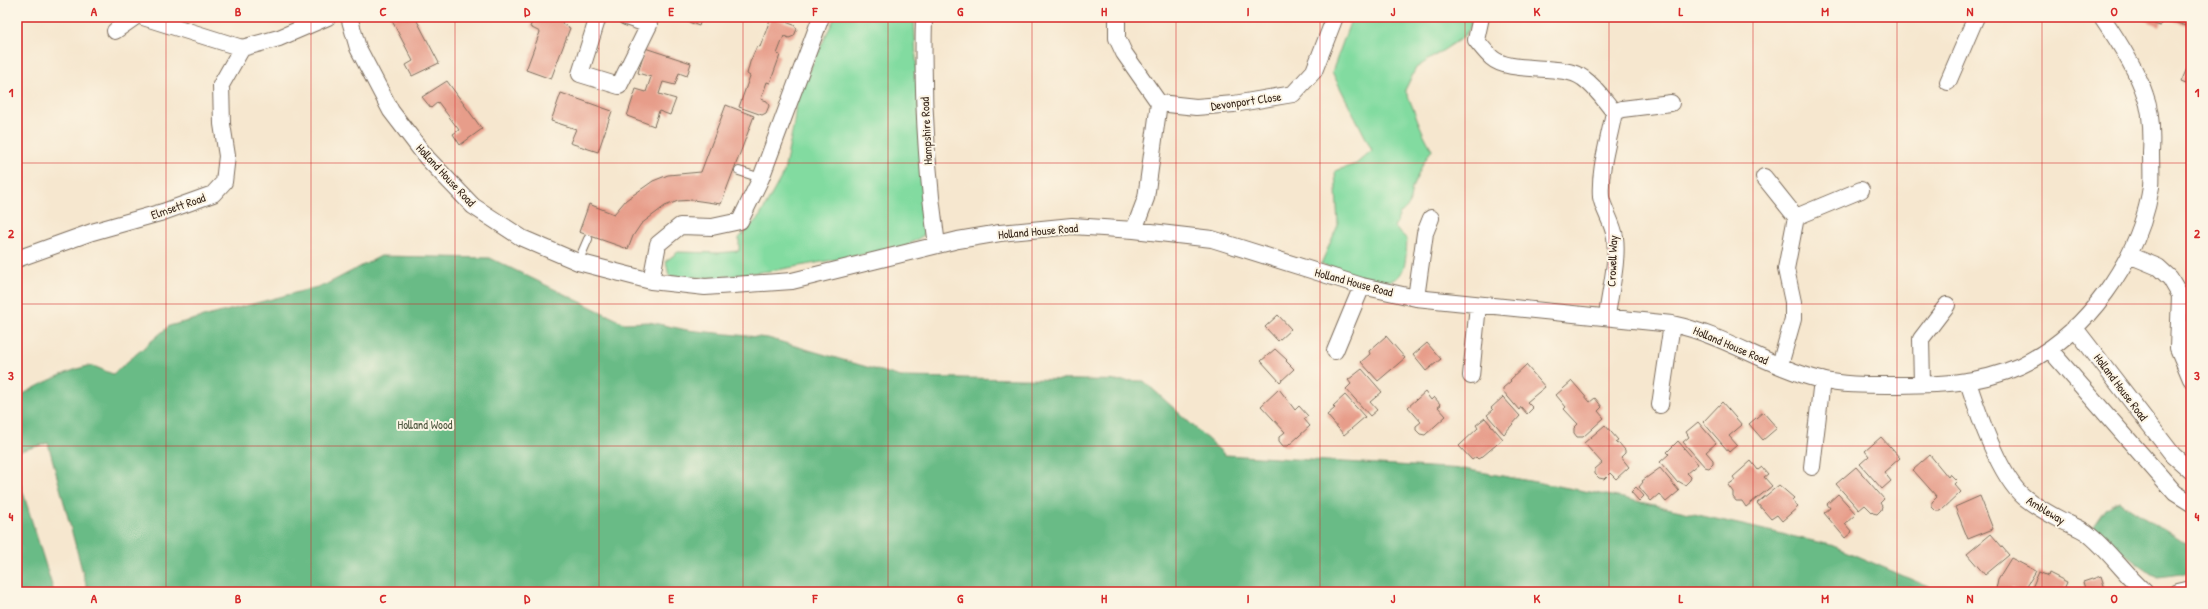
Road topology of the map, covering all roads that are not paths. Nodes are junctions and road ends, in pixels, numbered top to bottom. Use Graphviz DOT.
graph roads {
  1 [pos="134,17"];
  2 [pos="143,17"];
  3 [pos="328,17"];
  4 [pos="348,17"];
  5 [pos="598,17"];
  6 [pos="626,17"];
  7 [pos="820,17"];
  8 [pos="924,17"];
  9 [pos="1117,17"];
  10 [pos="1335,17"];
  11 [pos="1481,17"];
  12 [pos="1976,17"];
  13 [pos="2102,17"];
  14 [pos="116,31"];
  15 [pos="242,48"];
  16 [pos="1948,82"];
  17 [pos="1159,103"];
  18 [pos="1671,103"];
  19 [pos="1614,112"];
  20 [pos="739,171"];
  21 [pos="1764,177"];
  22 [pos="761,178"];
  23 [pos="1861,190"];
  24 [pos="1796,217"];
  25 [pos="1431,218"];
  26 [pos="1134,230"];
  27 [pos="588,239"];
  28 [pos="938,245"];
  29 [pos="2129,255"];
  30 [pos="17,259"];
  31 [pos="578,262"];
  32 [pos="651,281"];
  33 [pos="1362,286"];
  34 [pos="1416,298"];
  35 [pos="1947,305"];
  36 [pos="1478,306"];
  37 [pos="1607,316"];
  38 [pos="1672,324"];
  39 [pos="2074,327"];
  40 [pos="2050,350"];
  41 [pos="1335,351"];
  42 [pos="1780,366"];
  43 [pos="1472,376"];
  44 [pos="2191,379"];
  45 [pos="1822,380"];
  46 [pos="1968,382"];
  47 [pos="1922,384"];
  48 [pos="1660,405"];
  49 [pos="1812,467"];
  50 [pos="2191,471"];
  51 [pos="2191,503"];
  52 [pos="2191,589"];
  53 [pos="2145,592"];
  54 [pos="2178,592"];
  1 -- 14 [label="street"];
  2 -- 15 [label="street"];
  3 -- 15 [label="street"];
  4 -- 31 [label="street, Holland House Road"];
  5 -- 6 [label="street"];
  7 -- 22 [label="street"];
  8 -- 28 [label="street, Hampshire Road"];
  9 -- 17 [label="street"];
  10 -- 17 [label="street, Devonport Close"];
  11 -- 19 [label="street"];
  12 -- 16 [label="street"];
  13 -- 29 [label="street"];
  15 -- 30 [label="street, Elmsett Road"];
  17 -- 26 [label="street"];
  18 -- 19 [label="street"];
  19 -- 37 [label="street, Crowell Way"];
  20 -- 22 [label="lane"];
  21 -- 24 [label="street"];
  22 -- 32 [label="street"];
  23 -- 24 [label="street"];
  24 -- 42 [label="street"];
  25 -- 34 [label="street"];
  26 -- 28 [label="street, Holland House Road"];
  26 -- 33 [label="street, Holland House Road"];
  27 -- 31 [label="lane"];
  28 -- 32 [label="street, Holland House Road"];
  29 -- 39 [label="street"];
  29 -- 44 [label="street"];
  31 -- 32 [label="street, Holland House Road"];
  33 -- 34 [label="street, Holland House Road"];
  33 -- 41 [label="street"];
  34 -- 36 [label="street, Holland House Road"];
  35 -- 47 [label="street"];
  36 -- 37 [label="street, Holland House Road"];
  36 -- 43 [label="street"];
  37 -- 38 [label="street, Holland House Road"];
  38 -- 42 [label="street, Holland House Road"];
  38 -- 48 [label="street"];
  39 -- 40 [label="street, Holland House Road"];
  39 -- 50 [label="street, Holland House Road"];
  40 -- 46 [label="street, Holland House Road"];
  40 -- 51 [label="street"];
  42 -- 45 [label="street, Holland House Road"];
  45 -- 47 [label="street, Holland House Road"];
  45 -- 49 [label="street"];
  46 -- 47 [label="street, Holland House Road"];
  46 -- 53 [label="street, Ambleway"];
  52 -- 54 [label="street"];
}
